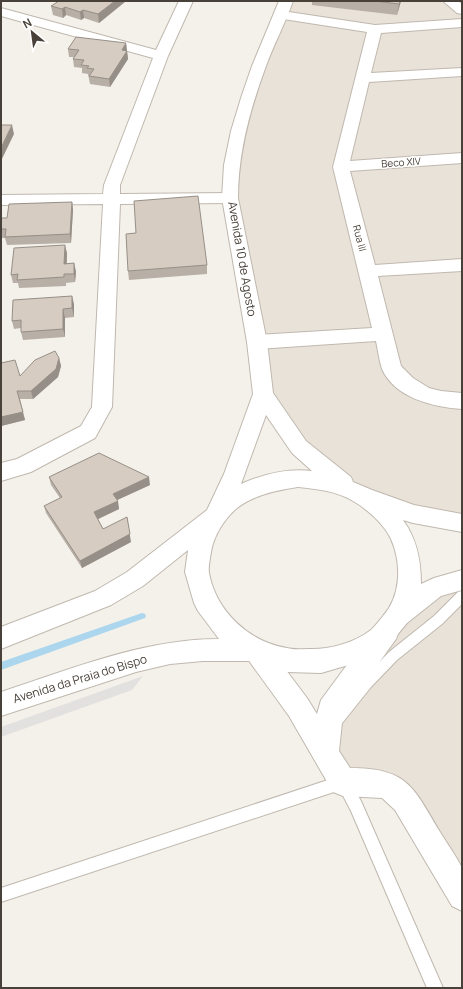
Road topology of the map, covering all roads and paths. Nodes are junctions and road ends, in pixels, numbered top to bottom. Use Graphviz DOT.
graph roads {
  1 [pos="186,1"];
  2 [pos="450,1"];
  3 [pos="284,8"];
  4 [pos="462,10"];
  5 [pos="1,12"];
  6 [pos="462,23"];
  7 [pos="375,29"];
  8 [pos="161,56"];
  9 [pos="462,72"];
  10 [pos="363,78"];
  11 [pos="462,158"];
  12 [pos="341,167"];
  13 [pos="1,185"];
  14 [pos="230,191"];
  15 [pos="111,192"];
  16 [pos="1,200"];
  17 [pos="462,265"];
  18 [pos="368,271"];
  19 [pos="383,334"];
  20 [pos="256,342"];
  21 [pos="263,394"];
  22 [pos="462,401"];
  23 [pos="1,472"];
  24 [pos="361,494"];
  25 [pos="215,516"];
  26 [pos="462,523"];
  27 [pos="462,580"];
  28 [pos="462,596"];
  29 [pos="398,616"];
  30 [pos="1,638"];
  31 [pos="256,650"];
  32 [pos="1,704"];
  33 [pos="327,741"];
  34 [pos="343,782"];
  35 [pos="1,895"];
  36 [pos="462,896"];
  37 [pos="435,988"];
  1 -- 8 [label="street"];
  2 -- 4 [label="street"];
  3 -- 7 [label="street"];
  3 -- 14 [label="street, Avenida 10 de Agosto"];
  5 -- 8 [label="street"];
  6 -- 7 [label="street"];
  7 -- 10 [label="street, Rua III"];
  8 -- 15 [label="street"];
  9 -- 10 [label="street"];
  10 -- 12 [label="street, Rua III"];
  11 -- 12 [label="street, Beco XIV"];
  12 -- 18 [label="street, Rua III"];
  13 -- 15 [label="street"];
  14 -- 15 [label="street"];
  14 -- 20 [label="street, Avenida 10 de Agosto"];
  15 -- 16 [label="street"];
  15 -- 23 [label="street"];
  17 -- 18 [label="street"];
  18 -- 19 [label="street, Rua III"];
  19 -- 20 [label="street"];
  19 -- 22 [label="street, Rua III"];
  20 -- 21 [label="street, Avenida 10 de Agosto"];
  21 -- 24 [label="street"];
  21 -- 25 [label="street, Avenida 10 de Agosto"];
  24 -- 25 [label="street, Avenida da Praia do Bispo"];
  24 -- 26 [label="street"];
  24 -- 29 [label="street, Avenida da Praia do Bispo"];
  25 -- 30 [label="street, Avenida da Praia do Bispo"];
  25 -- 31 [label="street, Avenida da Praia do Bispo"];
  27 -- 29 [label="street, Avenida da Praia do Bispo"];
  28 -- 33 [label="lane"];
  29 -- 31 [label="street, Avenida da Praia do Bispo"];
  29 -- 33 [label="street"];
  31 -- 32 [label="street, Avenida da Praia do Bispo"];
  31 -- 33 [label="street"];
  33 -- 34 [label="street"];
  34 -- 35 [label="lane"];
  34 -- 36 [label="street"];
  34 -- 37 [label="lane"];
}
